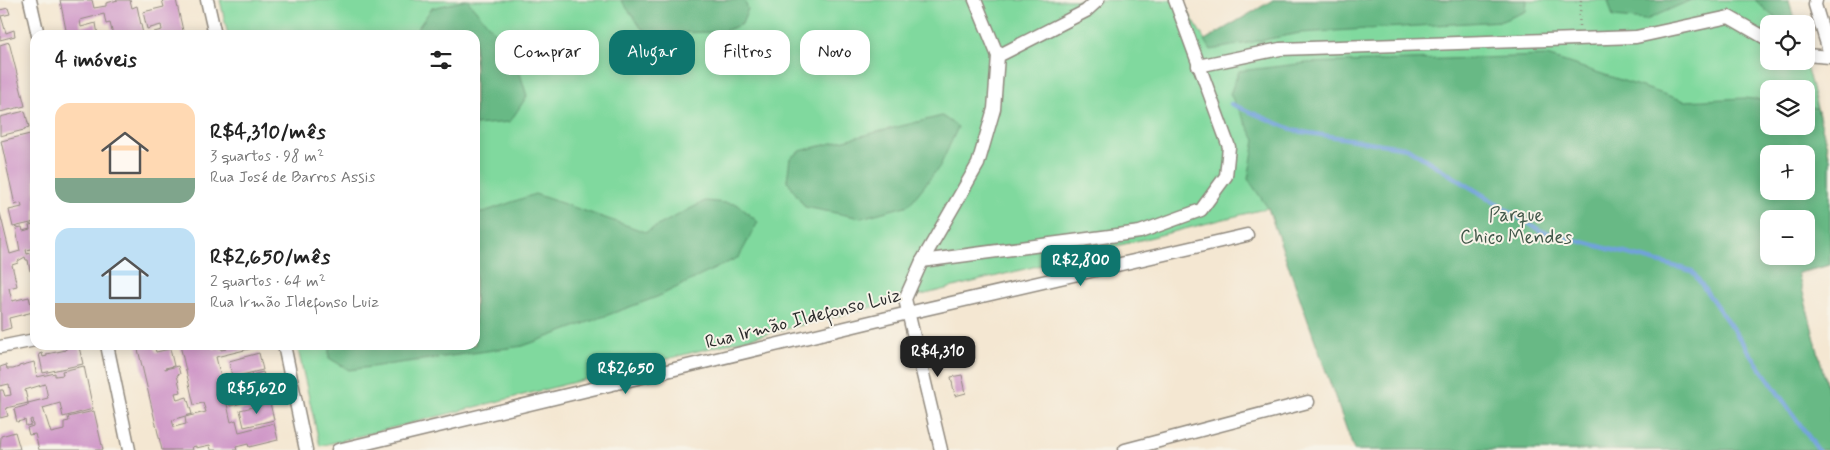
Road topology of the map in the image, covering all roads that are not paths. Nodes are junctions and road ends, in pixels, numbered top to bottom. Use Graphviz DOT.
graph roads {
  1 [pos="30,0"];
  2 [pos="207,0"];
  3 [pos="975,0"];
  4 [pos="1098,0"];
  5 [pos="1176,0"];
  6 [pos="1816,0"];
  7 [pos="37,30"];
  8 [pos="214,30"];
  9 [pos="1760,35"];
  10 [pos="1815,55"];
  11 [pos="998,56"];
  12 [pos="1830,56"];
  13 [pos="1198,66"];
  14 [pos="1248,235"];
  15 [pos="922,261"];
  16 [pos="908,313"];
  17 [pos="30,341"];
  18 [pos="0,348"];
  19 [pos="108,350"];
  20 [pos="285,350"];
  21 [pos="1308,402"];
  22 [pos="129,450"];
  23 [pos="306,450"];
  24 [pos="338,450"];
  25 [pos="941,450"];
  26 [pos="1125,450"];
  1 -- 7 [label="street"];
  2 -- 8 [label="street"];
  3 -- 11 [label="street"];
  4 -- 11 [label="street"];
  5 -- 13 [label="street"];
  6 -- 12 [label="street"];
  9 -- 13 [label="street"];
  10 -- 12 [label="street"];
  11 -- 15 [label="street"];
  13 -- 15 [label="street"];
  14 -- 16 [label="street, Rua Irmão Ildefonso Luiz"];
  15 -- 16 [label="street"];
  16 -- 24 [label="street, Rua Irmão Ildefonso Luiz"];
  16 -- 25 [label="street"];
  17 -- 18 [label="street"];
  19 -- 22 [label="street"];
  20 -- 23 [label="street"];
  21 -- 26 [label="street"];
}
